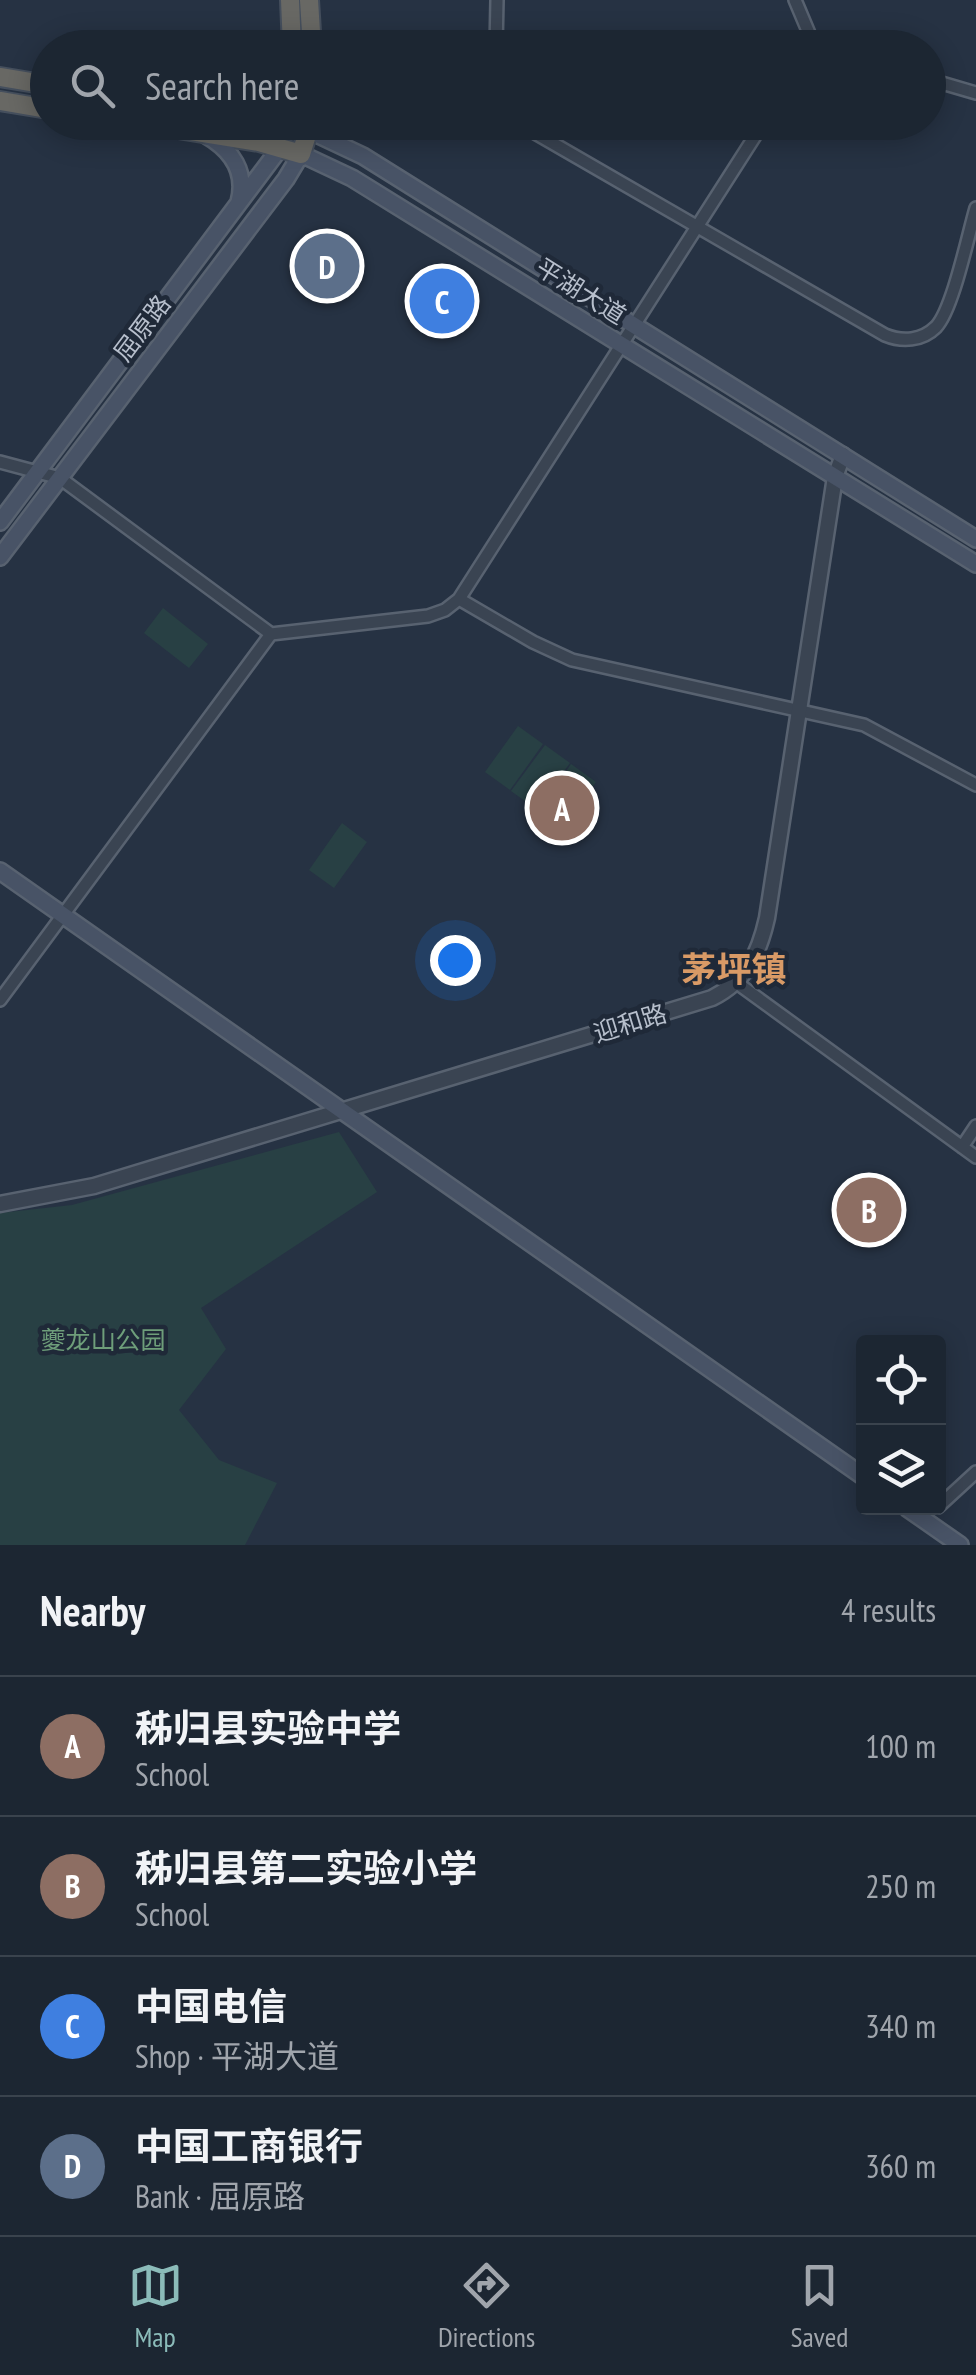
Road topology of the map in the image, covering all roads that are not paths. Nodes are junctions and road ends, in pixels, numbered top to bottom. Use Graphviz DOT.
graph roads {
  1 [pos="290,0"];
  2 [pos="310,0"];
  3 [pos="497,0"];
  4 [pos="795,0"];
  5 [pos="291,30"];
  6 [pos="311,30"];
  7 [pos="496,30"];
  8 [pos="809,30"];
  9 [pos="0,78"];
  10 [pos="30,82"];
  11 [pos="946,84"];
  12 [pos="976,93"];
  13 [pos="0,101"];
  14 [pos="30,105"];
  15 [pos="213,140"];
  16 [pos="239,140"];
  17 [pos="282,140"];
  18 [pos="306,140"];
  19 [pos="334,140"];
  20 [pos="547,140"];
  21 [pos="753,140"];
  22 [pos="280,148"];
  23 [pos="301,154"];
  24 [pos="976,208"];
  25 [pos="233,214"];
  26 [pos="697,227"];
  27 [pos="634,326"];
  28 [pos="622,345"];
  29 [pos="842,456"];
  30 [pos="0,462"];
  31 [pos="39,470"];
  32 [pos="835,477"];
  33 [pos="60,478"];
  34 [pos="0,522"];
  35 [pos="976,539"];
  36 [pos="0,557"];
  37 [pos="976,564"];
  38 [pos="459,599"];
  39 [pos="271,634"];
  40 [pos="799,710"];
  41 [pos="976,785"];
  42 [pos="0,872"];
  43 [pos="63,916"];
  44 [pos="737,983"];
  45 [pos="0,1000"];
  46 [pos="342,1111"];
  47 [pos="976,1126"];
  48 [pos="962,1147"];
  49 [pos="976,1157"];
  50 [pos="0,1204"];
  51 [pos="856,1471"];
  52 [pos="976,1472"];
  53 [pos="946,1500"];
  54 [pos="917,1515"];
  55 [pos="930,1515"];
  56 [pos="925,1520"];
  57 [pos="960,1545"];
  1 -- 5 [label="highway"];
  2 -- 6 [label="highway"];
  3 -- 7 [label="street"];
  4 -- 8 [label="street"];
  9 -- 10 [label="highway"];
  11 -- 12 [label="street"];
  13 -- 14 [label="highway"];
  15 -- 25 [label="main road"];
  16 -- 22 [label="highway, 平湖大道"];
  17 -- 22 [label="highway, 屈原路"];
  18 -- 23 [label="highway, 屈原路"];
  19 -- 27 [label="main road, 平湖大道"];
  20 -- 26 [label="street"];
  21 -- 26 [label="street"];
  22 -- 23 [label="highway, 平湖大道"];
  22 -- 25 [label="main road, 屈原路"];
  23 -- 28 [label="main road, 平湖大道"];
  23 -- 33 [label="main road, 屈原路"];
  24 -- 26 [label="street"];
  25 -- 31 [label="main road, 屈原路"];
  26 -- 27 [label="street"];
  27 -- 28 [label="street"];
  27 -- 29 [label="main road, 平湖大道"];
  28 -- 32 [label="main road, 平湖大道"];
  28 -- 38 [label="street"];
  29 -- 32 [label="street"];
  29 -- 35 [label="main road, 平湖大道"];
  30 -- 31 [label="street"];
  31 -- 33 [label="street"];
  31 -- 34 [label="main road, 屈原路"];
  32 -- 37 [label="main road, 平湖大道"];
  32 -- 40 [label="street"];
  33 -- 36 [label="main road, 屈原路"];
  33 -- 39 [label="street"];
  38 -- 39 [label="street"];
  38 -- 40 [label="street"];
  39 -- 43 [label="street"];
  40 -- 41 [label="street"];
  40 -- 44 [label="street"];
  42 -- 43 [label="main road"];
  43 -- 45 [label="street"];
  43 -- 46 [label="main road"];
  44 -- 46 [label="street, 迎和路"];
  44 -- 48 [label="street"];
  46 -- 50 [label="street, 迎和路"];
  46 -- 51 [label="main road"];
  47 -- 48 [label="street"];
  48 -- 49 [label="street"];
  52 -- 53 [label="street"];
  54 -- 56 [label="main road"];
  55 -- 56 [label="street"];
  56 -- 57 [label="main road"];
}
